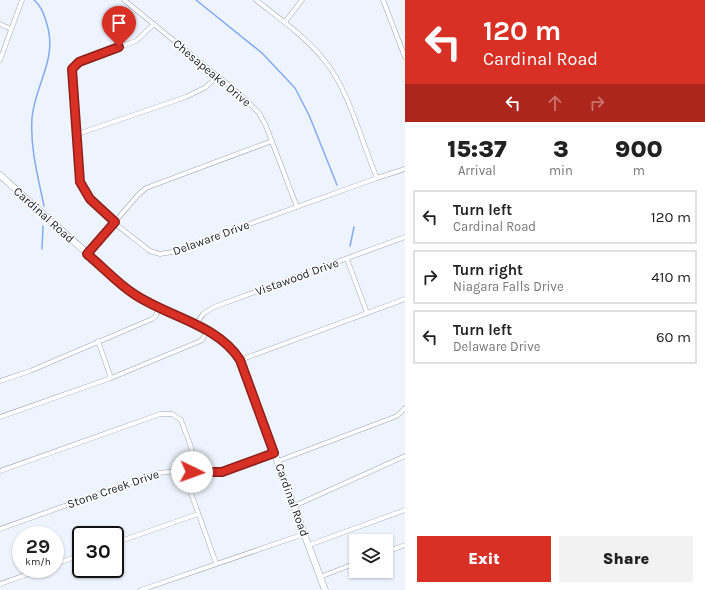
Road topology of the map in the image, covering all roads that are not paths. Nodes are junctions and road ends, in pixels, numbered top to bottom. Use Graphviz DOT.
graph roads {
  1 [pos="22,0"];
  2 [pos="124,0"];
  3 [pos="256,0"];
  4 [pos="302,0"];
  5 [pos="383,0"];
  6 [pos="285,22"];
  7 [pos="0,24"];
  8 [pos="154,24"];
  9 [pos="11,29"];
  10 [pos="405,57"];
  11 [pos="0,60"];
  12 [pos="217,76"];
  13 [pos="75,135"];
  14 [pos="272,141"];
  15 [pos="405,169"];
  16 [pos="0,174"];
  17 [pos="376,178"];
  18 [pos="297,207"];
  19 [pos="115,222"];
  20 [pos="405,237"];
  21 [pos="87,254"];
  22 [pos="347,259"];
  23 [pos="405,299"];
  24 [pos="160,308"];
  25 [pos="367,313"];
  26 [pos="195,326"];
  27 [pos="207,331"];
  28 [pos="98,341"];
  29 [pos="240,360"];
  30 [pos="111,378"];
  31 [pos="0,381"];
  32 [pos="405,408"];
  33 [pos="0,417"];
  34 [pos="274,453"];
  35 [pos="405,456"];
  36 [pos="278,461"];
  37 [pos="0,471"];
  38 [pos="192,472"];
  39 [pos="294,506"];
  40 [pos="405,510"];
  41 [pos="198,514"];
  42 [pos="0,528"];
  43 [pos="304,534"];
  44 [pos="124,540"];
  45 [pos="309,545"];
  46 [pos="405,545"];
  47 [pos="393,549"];
  48 [pos="216,563"];
  49 [pos="349,566"];
  50 [pos="320,577"];
  51 [pos="17,578"];
  52 [pos="0,584"];
  53 [pos="141,590"];
  54 [pos="325,590"];
  1 -- 9 [label="street"];
  2 -- 8 [label="street, Chesapeake Drive"];
  3 -- 6 [label="street"];
  4 -- 6 [label="street"];
  5 -- 10 [label="street"];
  6 -- 17 [label="street"];
  7 -- 9 [label="street"];
  8 -- 12 [label="street, Chesapeake Drive"];
  8 -- 13 [label="street, Delaware Drive"];
  9 -- 11 [label="street"];
  12 -- 13 [label="street"];
  12 -- 14 [label="street, Chesapeake Drive"];
  13 -- 19 [label="street, Delaware Drive"];
  14 -- 18 [label="street, Chesapeake Drive"];
  14 -- 19 [label="street"];
  15 -- 17 [label="street, Delaware Drive"];
  16 -- 21 [label="street, Cardinal Road"];
  17 -- 18 [label="street, Delaware Drive"];
  18 -- 19 [label="street, Delaware Drive"];
  19 -- 21 [label="street"];
  20 -- 22 [label="street, Vistawood Drive"];
  21 -- 24 [label="street, Cardinal Road"];
  22 -- 25 [label="street"];
  22 -- 26 [label="street, Vistawood Drive"];
  23 -- 25 [label="street"];
  24 -- 26 [label="street, Cardinal Road"];
  24 -- 28 [label="street"];
  25 -- 29 [label="street"];
  26 -- 27 [label="street, Cardinal Road"];
  27 -- 29 [label="street, Cardinal Road"];
  27 -- 30 [label="street"];
  28 -- 30 [label="street"];
  28 -- 31 [label="street"];
  29 -- 34 [label="street, Cardinal Road"];
  30 -- 33 [label="street"];
  32 -- 36 [label="street"];
  34 -- 36 [label="street, Cardinal Road"];
  34 -- 38 [label="street, Stone Creek Drive"];
  35 -- 39 [label="street"];
  36 -- 39 [label="street, Cardinal Road"];
  37 -- 38 [label="street"];
  38 -- 41 [label="street"];
  38 -- 42 [label="street, Stone Creek Drive"];
  39 -- 43 [label="street, Cardinal Road"];
  40 -- 45 [label="street"];
  41 -- 44 [label="street"];
  41 -- 48 [label="street"];
  43 -- 45 [label="street, Cardinal Road"];
  43 -- 48 [label="street"];
  45 -- 50 [label="street, Cardinal Road"];
  46 -- 47 [label="street"];
  48 -- 53 [label="street"];
  49 -- 50 [label="street"];
  50 -- 54 [label="street, Cardinal Road"];
  51 -- 52 [label="street"];
}
